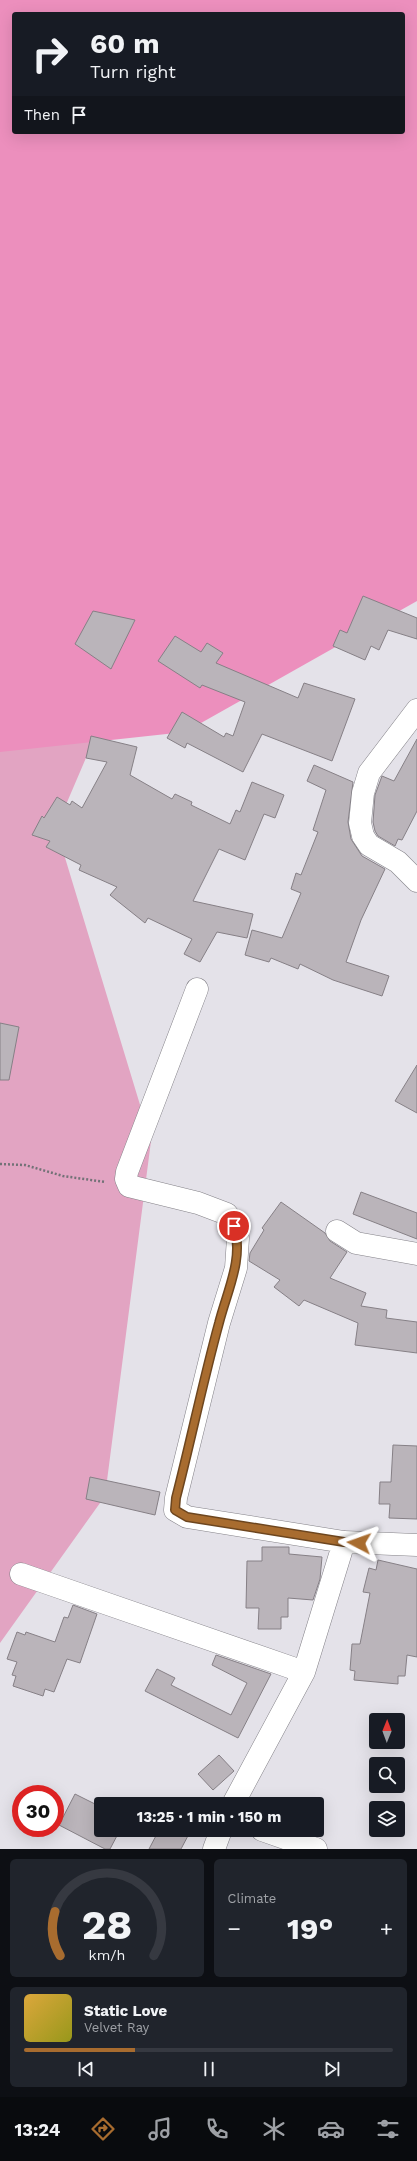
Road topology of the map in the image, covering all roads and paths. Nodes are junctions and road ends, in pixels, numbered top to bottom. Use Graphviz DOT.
graph roads {
  1 [pos="417,710"];
  2 [pos="417,881"];
  3 [pos="197,989"];
  4 [pos="0,1164"];
  5 [pos="129,1186"];
  6 [pos="337,1230"];
  7 [pos="417,1254"];
  8 [pos="344,1542"];
  9 [pos="417,1545"];
  10 [pos="21,1574"];
  11 [pos="304,1672"];
  12 [pos="238,1797"];
  13 [pos="218,1837"];
  14 [pos="282,1837"];
  15 [pos="214,1849"];
  16 [pos="316,1849"];
  1 -- 2 [label="street"];
  3 -- 5 [label="street"];
  4 -- 5 [label="path"];
  5 -- 8 [label="street"];
  6 -- 7 [label="street"];
  8 -- 9 [label="street"];
  8 -- 11 [label="street"];
  10 -- 11 [label="street"];
  11 -- 12 [label="street"];
  13 -- 15 [label="street"];
  14 -- 16 [label="street"];
}
